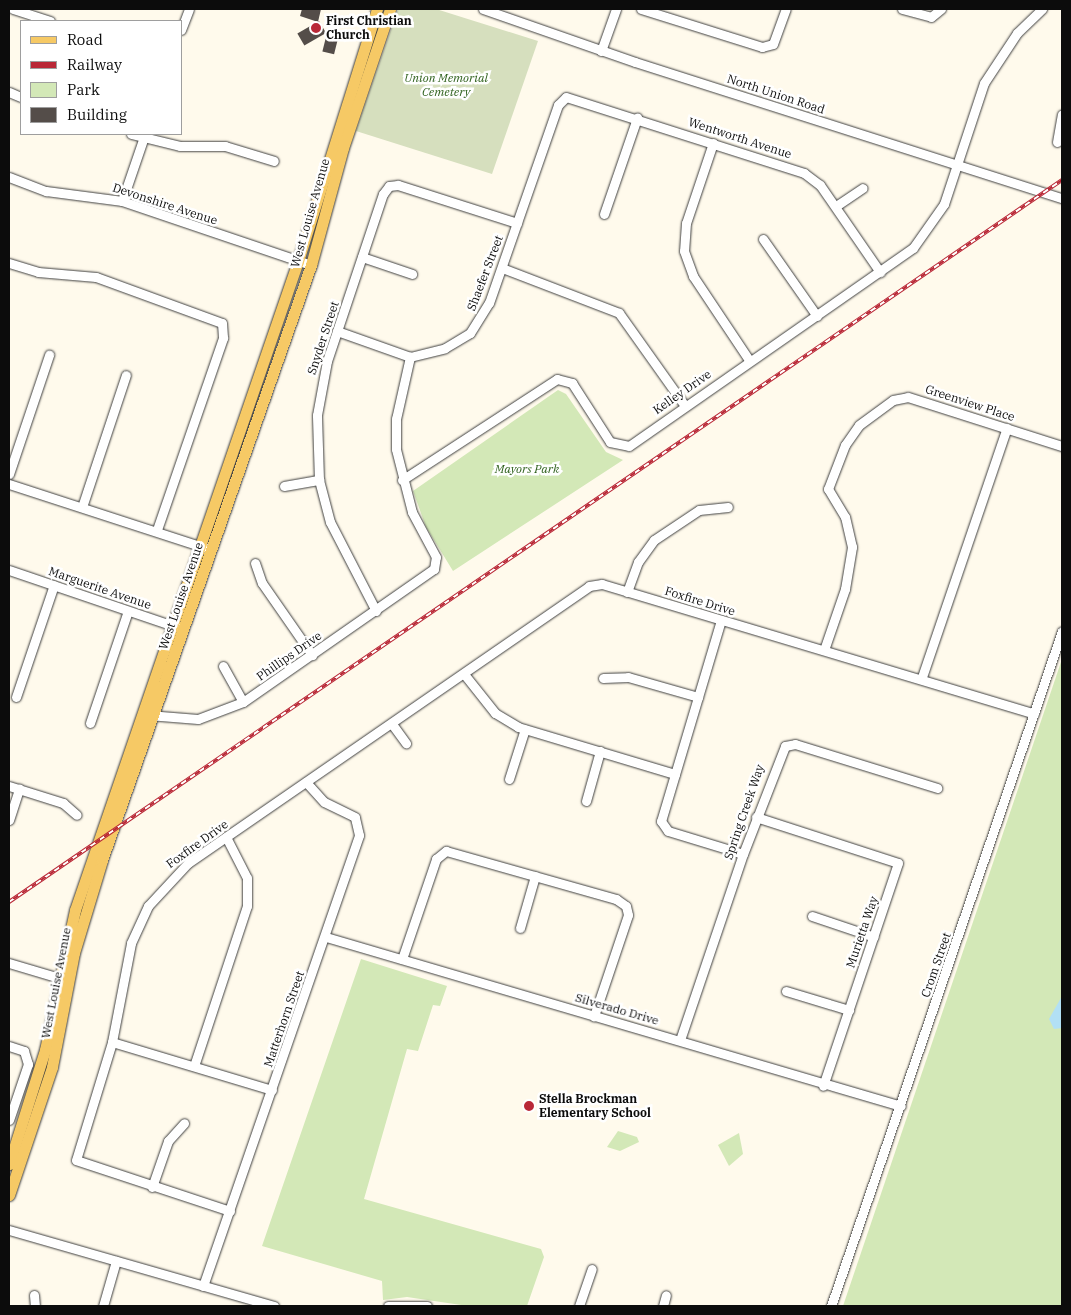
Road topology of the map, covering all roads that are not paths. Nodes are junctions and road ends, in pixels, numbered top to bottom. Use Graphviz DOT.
graph roads {
  1 [pos="13,9"];
  2 [pos="188,9"];
  3 [pos="377,9"];
  4 [pos="390,9"];
  5 [pos="483,9"];
  6 [pos="616,9"];
  7 [pos="641,9"];
  8 [pos="786,9"];
  9 [pos="902,9"];
  10 [pos="941,9"];
  11 [pos="1042,9"];
  12 [pos="47,20"];
  13 [pos="182,27"];
  14 [pos="601,51"];
  15 [pos="556,112"];
  16 [pos="1062,114"];
  17 [pos="637,118"];
  18 [pos="145,136"];
  19 [pos="1057,142"];
  20 [pos="713,143"];
  21 [pos="274,161"];
  22 [pos="957,165"];
  23 [pos="9,177"];
  24 [pos="863,188"];
  25 [pos="1062,198"];
  26 [pos="122,201"];
  27 [pos="836,206"];
  28 [pos="604,214"];
  29 [pos="517,223"];
  30 [pos="764,239"];
  31 [pos="362,257"];
  32 [pos="298,261"];
  33 [pos="9,263"];
  34 [pos="311,265"];
  35 [pos="502,268"];
  36 [pos="880,272"];
  37 [pos="412,274"];
  38 [pos="817,316"];
  39 [pos="337,331"];
  40 [pos="49,355"];
  41 [pos="410,357"];
  42 [pos="749,360"];
  43 [pos="126,374"];
  44 [pos="685,406"];
  45 [pos="1007,428"];
  46 [pos="1062,446"];
  47 [pos="9,474"];
  48 [pos="319,480"];
  49 [pos="402,480"];
  50 [pos="9,484"];
  51 [pos="284,486"];
  52 [pos="82,507"];
  53 [pos="728,507"];
  54 [pos="157,530"];
  55 [pos="200,546"];
  56 [pos="212,549"];
  57 [pos="255,563"];
  58 [pos="9,570"];
  59 [pos="54,585"];
  60 [pos="627,592"];
  61 [pos="128,611"];
  62 [pos="376,611"];
  63 [pos="721,620"];
  64 [pos="172,626"];
  65 [pos="184,630"];
  66 [pos="1062,631"];
  67 [pos="824,650"];
  68 [pos="312,655"];
  69 [pos="223,666"];
  70 [pos="464,674"];
  71 [pos="604,678"];
  72 [pos="922,678"];
  73 [pos="16,697"];
  74 [pos="698,697"];
  75 [pos="243,702"];
  76 [pos="1034,714"];
  77 [pos="148,715"];
  78 [pos="90,723"];
  79 [pos="392,724"];
  80 [pos="525,729"];
  81 [pos="406,743"];
  82 [pos="600,751"];
  83 [pos="675,774"];
  84 [pos="509,779"];
  85 [pos="306,782"];
  86 [pos="9,786"];
  87 [pos="937,788"];
  88 [pos="19,789"];
  89 [pos="586,801"];
  90 [pos="77,815"];
  91 [pos="756,817"];
  92 [pos="9,820"];
  93 [pos="226,838"];
  94 [pos="742,854"];
  95 [pos="535,876"];
  96 [pos="812,916"];
  97 [pos="520,928"];
  98 [pos="326,937"];
  99 [pos="874,937"];
  100 [pos="402,959"];
  101 [pos="9,963"];
  102 [pos="63,979"];
  103 [pos="786,991"];
  104 [pos="849,1010"];
  105 [pos="594,1016"];
  106 [pos="680,1040"];
  107 [pos="112,1042"];
  108 [pos="9,1046"];
  109 [pos="194,1066"];
  110 [pos="823,1086"];
  111 [pos="272,1090"];
  112 [pos="901,1106"];
  113 [pos="9,1120"];
  114 [pos="184,1123"];
  115 [pos="9,1164"];
  116 [pos="152,1187"];
  117 [pos="9,1195"];
  118 [pos="230,1211"];
  119 [pos="9,1230"];
  120 [pos="116,1261"];
  121 [pos="592,1269"];
  122 [pos="203,1286"];
  123 [pos="34,1295"];
  124 [pos="666,1295"];
  125 [pos="35,1306"];
  126 [pos="102,1306"];
  127 [pos="274,1306"];
  128 [pos="388,1306"];
  129 [pos="427,1306"];
  130 [pos="579,1306"];
  131 [pos="662,1306"];
  132 [pos="831,1306"];
  1 -- 12 [label="street"];
  2 -- 13 [label="street"];
  3 -- 32 [label="main road, West Louise Avenue"];
  4 -- 34 [label="main road, West Louise Avenue"];
  5 -- 14 [label="street, North Union Road"];
  6 -- 14 [label="street"];
  7 -- 8 [label="street"];
  9 -- 10 [label="street"];
  11 -- 22 [label="street, Kelley Drive"];
  14 -- 22 [label="street, North Union Road"];
  15 -- 17 [label="street, Wentworth Avenue"];
  15 -- 29 [label="street, Shaefer Street"];
  16 -- 19 [label="street"];
  17 -- 20 [label="street, Wentworth Avenue"];
  17 -- 28 [label="street"];
  18 -- 21 [label="street"];
  18 -- 26 [label="street"];
  20 -- 27 [label="street, Wentworth Avenue"];
  20 -- 42 [label="street"];
  22 -- 25 [label="street, North Union Road"];
  22 -- 36 [label="street, Kelley Drive"];
  23 -- 26 [label="street, Devonshire Avenue"];
  24 -- 27 [label="street"];
  26 -- 32 [label="street, Devonshire Avenue"];
  27 -- 36 [label="street, Wentworth Avenue"];
  29 -- 31 [label="street, Snyder Street"];
  29 -- 35 [label="street, Shaefer Street"];
  30 -- 38 [label="street"];
  31 -- 37 [label="street"];
  31 -- 39 [label="street, Snyder Street"];
  32 -- 34 [label="street, Devonshire Avenue"];
  32 -- 55 [label="main road, West Louise Avenue"];
  33 -- 54 [label="street"];
  34 -- 56 [label="main road, West Louise Avenue"];
  35 -- 41 [label="street, Shaefer Street"];
  35 -- 44 [label="street"];
  36 -- 38 [label="street, Kelley Drive"];
  38 -- 42 [label="street, Kelley Drive"];
  39 -- 41 [label="street"];
  39 -- 48 [label="street, Snyder Street"];
  40 -- 47 [label="street"];
  41 -- 49 [label="street"];
  42 -- 44 [label="street, Kelley Drive"];
  43 -- 52 [label="street"];
  44 -- 49 [label="street, Kelley Drive"];
  45 -- 46 [label="street, Greenview Place"];
  45 -- 67 [label="street, Greenview Place"];
  45 -- 72 [label="street"];
  48 -- 51 [label="street"];
  48 -- 62 [label="street, Snyder Street"];
  49 -- 62 [label="street, Phillips Drive"];
  50 -- 52 [label="street"];
  52 -- 54 [label="street"];
  53 -- 60 [label="street"];
  54 -- 55 [label="street"];
  55 -- 56 [label="street"];
  55 -- 64 [label="main road, West Louise Avenue"];
  56 -- 65 [label="main road, West Louise Avenue"];
  57 -- 68 [label="street"];
  58 -- 59 [label="street, Marguerite Avenue"];
  59 -- 61 [label="street, Marguerite Avenue"];
  59 -- 73 [label="street"];
  60 -- 63 [label="street, Foxfire Drive"];
  60 -- 70 [label="street, Foxfire Drive"];
  61 -- 64 [label="street, Marguerite Avenue"];
  61 -- 78 [label="street"];
  62 -- 68 [label="street, Phillips Drive"];
  63 -- 67 [label="street, Foxfire Drive"];
  63 -- 74 [label="street"];
  64 -- 65 [label="street, Marguerite Avenue"];
  64 -- 77 [label="main road, West Louise Avenue"];
  65 -- 77 [label="main road, West Louise Avenue"];
  66 -- 76 [label="street, Crom Street"];
  67 -- 72 [label="street, Foxfire Drive"];
  68 -- 75 [label="street, Phillips Drive"];
  69 -- 75 [label="street"];
  70 -- 79 [label="street, Foxfire Drive"];
  70 -- 80 [label="street"];
  71 -- 74 [label="street"];
  72 -- 76 [label="street, Foxfire Drive"];
  74 -- 83 [label="street"];
  75 -- 77 [label="street, Phillips Drive"];
  76 -- 112 [label="street, Crom Street"];
  77 -- 102 [label="main road, West Louise Avenue"];
  79 -- 81 [label="street"];
  79 -- 85 [label="street, Foxfire Drive"];
  80 -- 82 [label="street"];
  80 -- 84 [label="street"];
  82 -- 83 [label="street"];
  82 -- 89 [label="street"];
  83 -- 94 [label="street"];
  85 -- 93 [label="street, Foxfire Drive"];
  85 -- 98 [label="street, Matterhorn Street"];
  86 -- 88 [label="street"];
  87 -- 91 [label="street, Spring Creek Way"];
  88 -- 90 [label="street"];
  88 -- 92 [label="street"];
  91 -- 94 [label="street, Spring Creek Way"];
  91 -- 99 [label="street, Murietta Way"];
  93 -- 107 [label="street, Foxfire Drive"];
  93 -- 109 [label="street"];
  94 -- 106 [label="street, Spring Creek Way"];
  95 -- 97 [label="street"];
  95 -- 100 [label="street"];
  95 -- 105 [label="street"];
  96 -- 99 [label="street"];
  98 -- 100 [label="street, Silverado Drive"];
  98 -- 111 [label="street, Matterhorn Street"];
  99 -- 104 [label="street, Murietta Way"];
  100 -- 105 [label="street, Silverado Drive"];
  101 -- 102 [label="street"];
  102 -- 115 [label="main road, West Louise Avenue"];
  102 -- 117 [label="main road, West Louise Avenue"];
  103 -- 104 [label="street"];
  104 -- 110 [label="street, Murietta Way"];
  105 -- 106 [label="street, Silverado Drive"];
  106 -- 110 [label="street, Silverado Drive"];
  107 -- 109 [label="street"];
  107 -- 116 [label="street, Foxfire Drive"];
  108 -- 113 [label="street"];
  109 -- 111 [label="street"];
  110 -- 112 [label="street, Silverado Drive"];
  111 -- 118 [label="street, Matterhorn Street"];
  112 -- 132 [label="street, Crom Street"];
  114 -- 116 [label="street"];
  116 -- 118 [label="street"];
  118 -- 122 [label="street, Matterhorn Street"];
  119 -- 120 [label="street"];
  120 -- 122 [label="street"];
  120 -- 126 [label="street"];
  121 -- 130 [label="street"];
  122 -- 127 [label="street"];
  123 -- 125 [label="street"];
  124 -- 131 [label="street"];
  128 -- 129 [label="street"];
}
